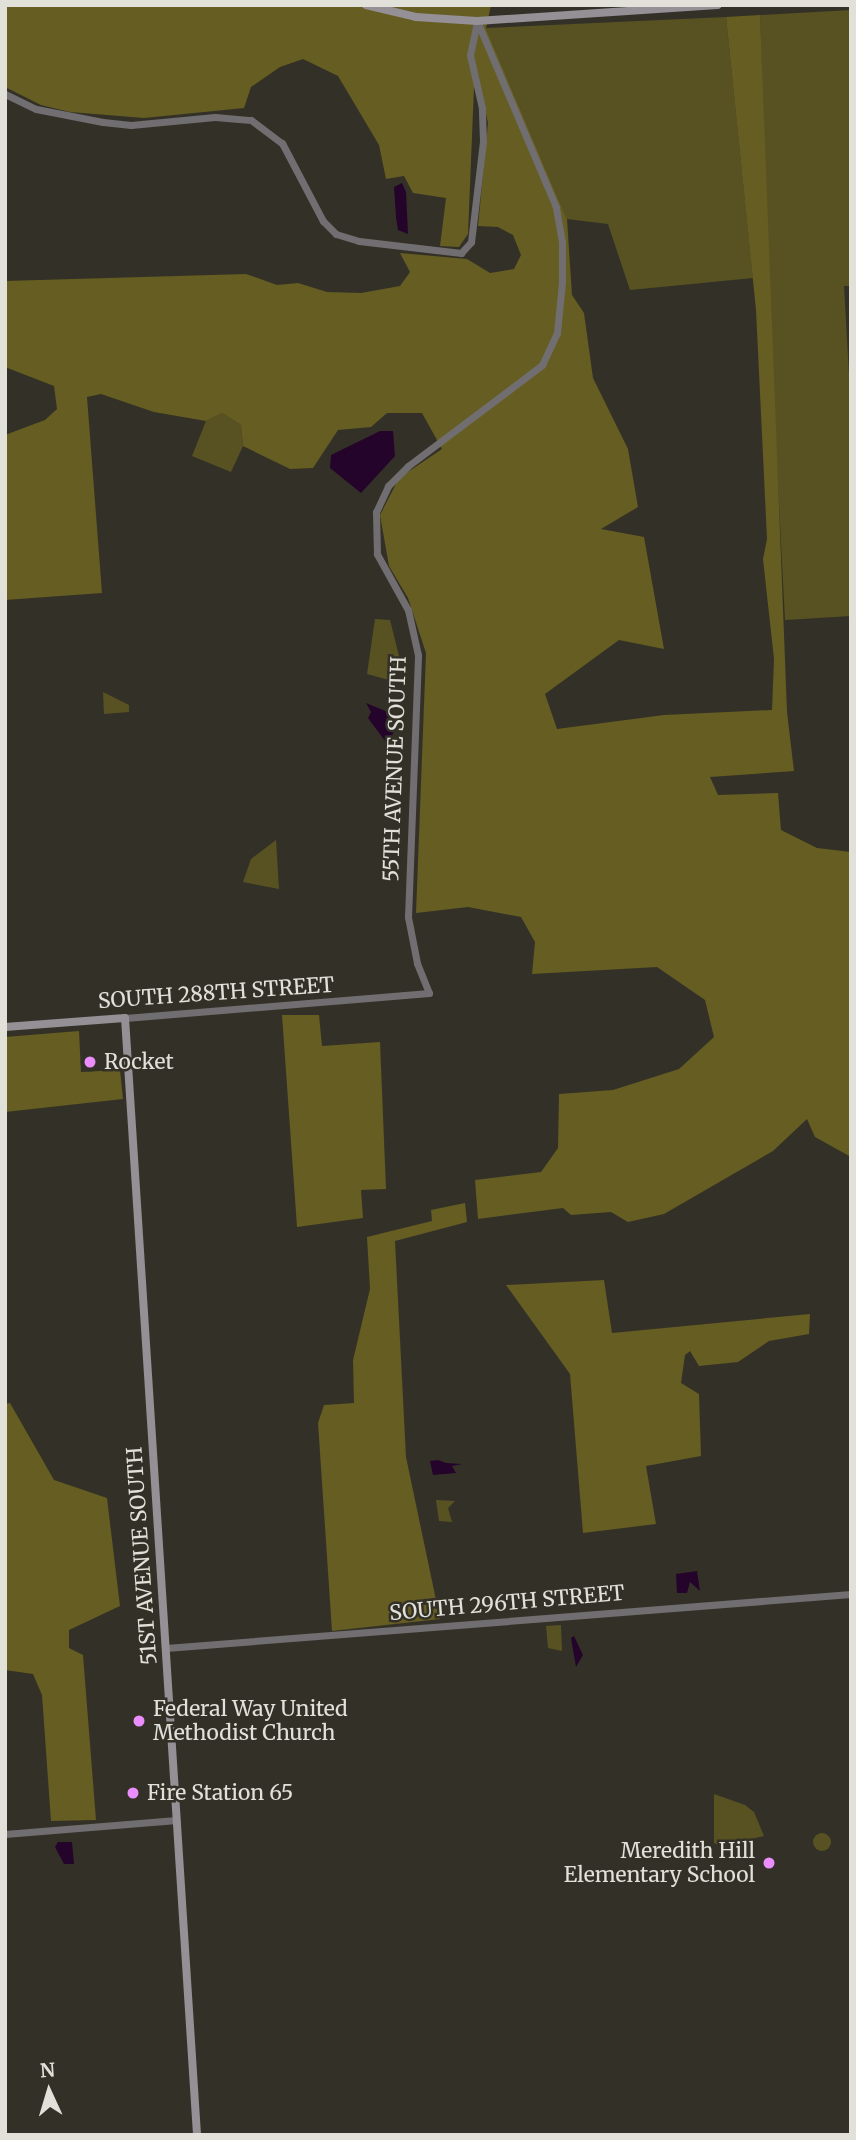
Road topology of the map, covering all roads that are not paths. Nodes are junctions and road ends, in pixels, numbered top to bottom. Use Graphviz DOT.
graph roads {
  1 [pos="366,5"];
  2 [pos="717,5"];
  3 [pos="477,21"];
  4 [pos="5,94"];
  5 [pos="429,993"];
  6 [pos="125,1018"];
  7 [pos="5,1027"];
  8 [pos="851,1594"];
  9 [pos="166,1648"];
  10 [pos="176,1821"];
  11 [pos="5,1834"];
  12 [pos="197,2135"];
  1 -- 3 [label="main road"];
  2 -- 3 [label="main road"];
  3 -- 4 [label="street"];
  3 -- 5 [label="street, 55TH AVENUE SOUTH"];
  5 -- 6 [label="street, SOUTH 288TH STREET"];
  6 -- 7 [label="main road, SOUTH 288TH STREET"];
  6 -- 9 [label="main road, 51ST AVENUE SOUTH"];
  8 -- 9 [label="street, SOUTH 296TH STREET"];
  9 -- 10 [label="main road, 51ST AVENUE SOUTH"];
  10 -- 11 [label="street"];
  10 -- 12 [label="main road, 51ST AVENUE SOUTH"];
}
